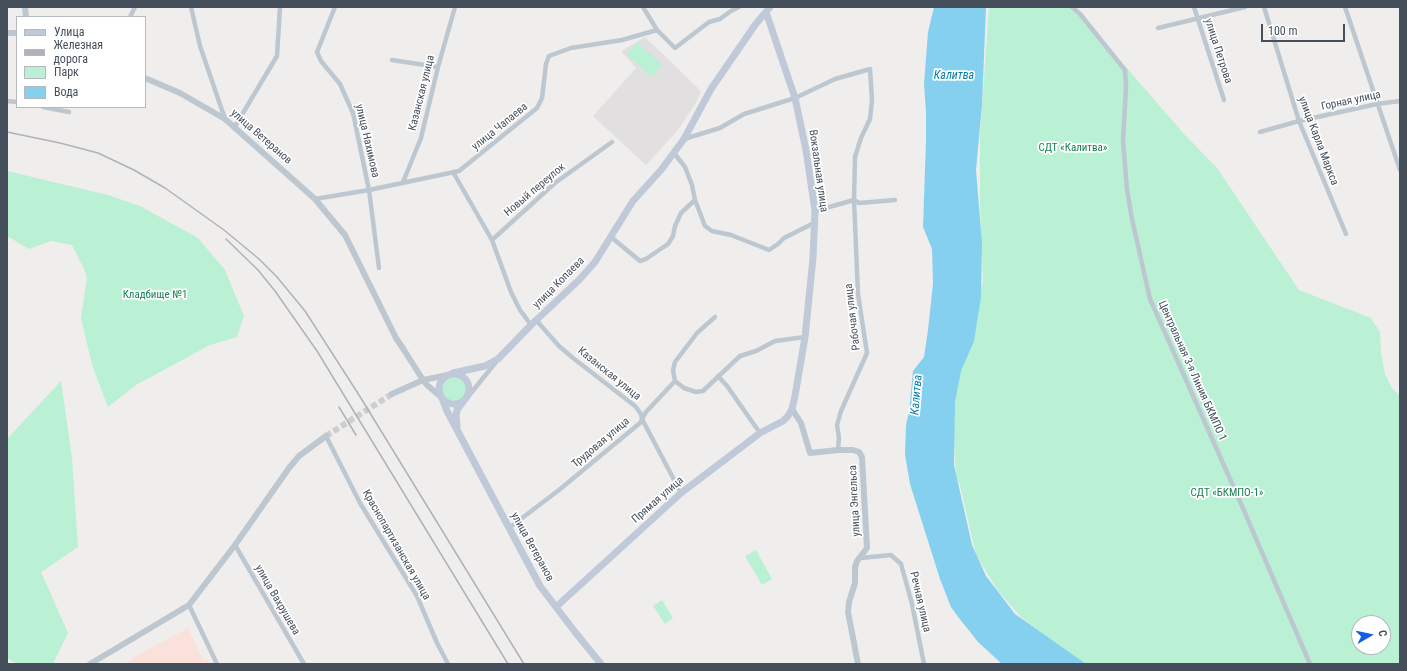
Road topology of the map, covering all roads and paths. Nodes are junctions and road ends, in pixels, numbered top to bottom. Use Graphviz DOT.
graph roads {
  1 [pos="135,7"];
  2 [pos="191,7"];
  3 [pos="280,7"];
  4 [pos="335,7"];
  5 [pos="455,7"];
  6 [pos="643,7"];
  7 [pos="739,7"];
  8 [pos="1072,7"];
  9 [pos="1194,7"];
  10 [pos="1245,7"];
  11 [pos="1264,7"];
  12 [pos="1345,7"];
  13 [pos="766,9"];
  14 [pos="130,16"];
  15 [pos="1198,19"];
  16 [pos="1158,28"];
  17 [pos="657,30"];
  18 [pos="392,60"];
  19 [pos="438,67"];
  20 [pos="146,78"];
  21 [pos="795,98"];
  22 [pos="1224,100"];
  23 [pos="1400,101"];
  24 [pos="1378,104"];
  25 [pos="48,108"];
  26 [pos="69,112"];
  27 [pos="225,119"];
  28 [pos="1299,121"];
  29 [pos="234,128"];
  30 [pos="1260,132"];
  31 [pos="684,139"];
  32 [pos="612,142"];
  33 [pos="674,153"];
  34 [pos="1400,170"];
  35 [pos="454,172"];
  36 [pos="403,182"];
  37 [pos="369,190"];
  38 [pos="315,199"];
  39 [pos="695,200"];
  40 [pos="854,200"];
  41 [pos="895,200"];
  42 [pos="815,212"];
  43 [pos="814,223"];
  44 [pos="1346,234"];
  45 [pos="611,237"];
  46 [pos="492,240"];
  47 [pos="379,268"];
  48 [pos="716,317"];
  49 [pos="534,322"];
  50 [pos="806,336"];
  51 [pos="498,359"];
  52 [pos="451,374"];
  53 [pos="718,376"];
  54 [pos="423,380"];
  55 [pos="675,381"];
  56 [pos="392,394"];
  57 [pos="441,397"];
  58 [pos="465,399"];
  59 [pos="792,409"];
  60 [pos="642,419"];
  61 [pos="783,420"];
  62 [pos="458,432"];
  63 [pos="760,433"];
  64 [pos="326,436"];
  65 [pos="838,450"];
  66 [pos="681,493"];
  67 [pos="509,528"];
  68 [pos="235,544"];
  69 [pos="861,558"];
  70 [pos="189,605"];
  71 [pos="556,607"];
  72 [pos="90,664"];
  73 [pos="217,664"];
  74 [pos="304,664"];
  75 [pos="448,664"];
  76 [pos="601,664"];
  77 [pos="858,664"];
  78 [pos="924,664"];
  79 [pos="1310,664"];
  1 -- 14 [label="street"];
  2 -- 27 [label="street"];
  3 -- 29 [label="street"];
  4 -- 37 [label="street, улица Нахимова"];
  5 -- 19 [label="street, Казанская улица"];
  6 -- 17 [label="street"];
  7 -- 17 [label="street"];
  8 -- 79 [label="street, Центральная 3-я Линия БКМПО 1"];
  9 -- 15 [label="street, улица Петрова"];
  10 -- 15 [label="street"];
  11 -- 28 [label="street, улица Карла Маркса"];
  12 -- 24 [label="street"];
  13 -- 21 [label="main road, Вокзальная улица"];
  13 -- 31 [label="main road, улица Копаева"];
  15 -- 16 [label="street"];
  15 -- 22 [label="street, улица Петрова"];
  17 -- 35 [label="street, улица Чапаева"];
  18 -- 19 [label="street"];
  19 -- 36 [label="street, Казанская улица"];
  20 -- 27 [label="street, улица Ветеранов"];
  21 -- 31 [label="street"];
  21 -- 40 [label="street, Рабочая улица"];
  21 -- 42 [label="main road, Вокзальная улица"];
  23 -- 24 [label="street, Горная улица"];
  24 -- 28 [label="street, Горная улица"];
  24 -- 34 [label="street"];
  25 -- 26 [label="street"];
  27 -- 29 [label="street, улица Ветеранов"];
  28 -- 30 [label="street, Горная улица"];
  28 -- 44 [label="street, улица Карла Маркса"];
  29 -- 38 [label="street, улица Ветеранов"];
  31 -- 33 [label="main road, улица Копаева"];
  32 -- 46 [label="street, Новый переулок"];
  33 -- 39 [label="street"];
  33 -- 45 [label="main road, улица Копаева"];
  35 -- 36 [label="street, улица Чапаева"];
  35 -- 46 [label="street, Казанская улица"];
  36 -- 37 [label="street, улица Чапаева"];
  37 -- 38 [label="street, улица Чапаева"];
  37 -- 47 [label="street, улица Нахимова"];
  38 -- 54 [label="street, улица Ветеранов"];
  39 -- 43 [label="street"];
  39 -- 45 [label="street"];
  40 -- 41 [label="street"];
  40 -- 42 [label="street"];
  40 -- 65 [label="street, Рабочая улица"];
  42 -- 43 [label="main road, Вокзальная улица"];
  43 -- 50 [label="main road, Вокзальная улица"];
  45 -- 49 [label="main road, улица Копаева"];
  46 -- 49 [label="street, Казанская улица"];
  48 -- 55 [label="street"];
  49 -- 51 [label="main road, улица Копаева"];
  49 -- 60 [label="street, Казанская улица"];
  50 -- 53 [label="street"];
  50 -- 59 [label="main road, Вокзальная улица"];
  51 -- 52 [label="main road, улица Копаева"];
  51 -- 58 [label="street"];
  52 -- 54 [label="street"];
  52 -- 57 [label="main road"];
  52 -- 58 [label="main road"];
  53 -- 55 [label="street"];
  53 -- 63 [label="street"];
  54 -- 56 [label="street"];
  54 -- 57 [label="street, улица Ветеранов"];
  55 -- 60 [label="street, Трудовая улица"];
  57 -- 58 [label="main road"];
  57 -- 62 [label="main road, улица Ветеранов"];
  58 -- 62 [label="main road"];
  59 -- 61 [label="main road, Вокзальная улица"];
  59 -- 65 [label="street, улица Энгельса"];
  60 -- 66 [label="street, Казанская улица"];
  60 -- 67 [label="street, Трудовая улица"];
  61 -- 63 [label="main road, Прямая улица"];
  62 -- 67 [label="main road, улица Ветеранов"];
  63 -- 66 [label="main road, Прямая улица"];
  64 -- 68 [label="street"];
  64 -- 75 [label="street, Краснопартизанская улица"];
  65 -- 69 [label="street, улица Энгельса"];
  66 -- 71 [label="main road, Прямая улица"];
  67 -- 71 [label="main road, улица Ветеранов"];
  68 -- 70 [label="street"];
  68 -- 74 [label="street, улица Вахрушева"];
  69 -- 77 [label="street, улица Энгельса"];
  69 -- 78 [label="street, Речная улица"];
  70 -- 72 [label="street"];
  70 -- 73 [label="street"];
  71 -- 76 [label="main road, улица Ветеранов"];
}
